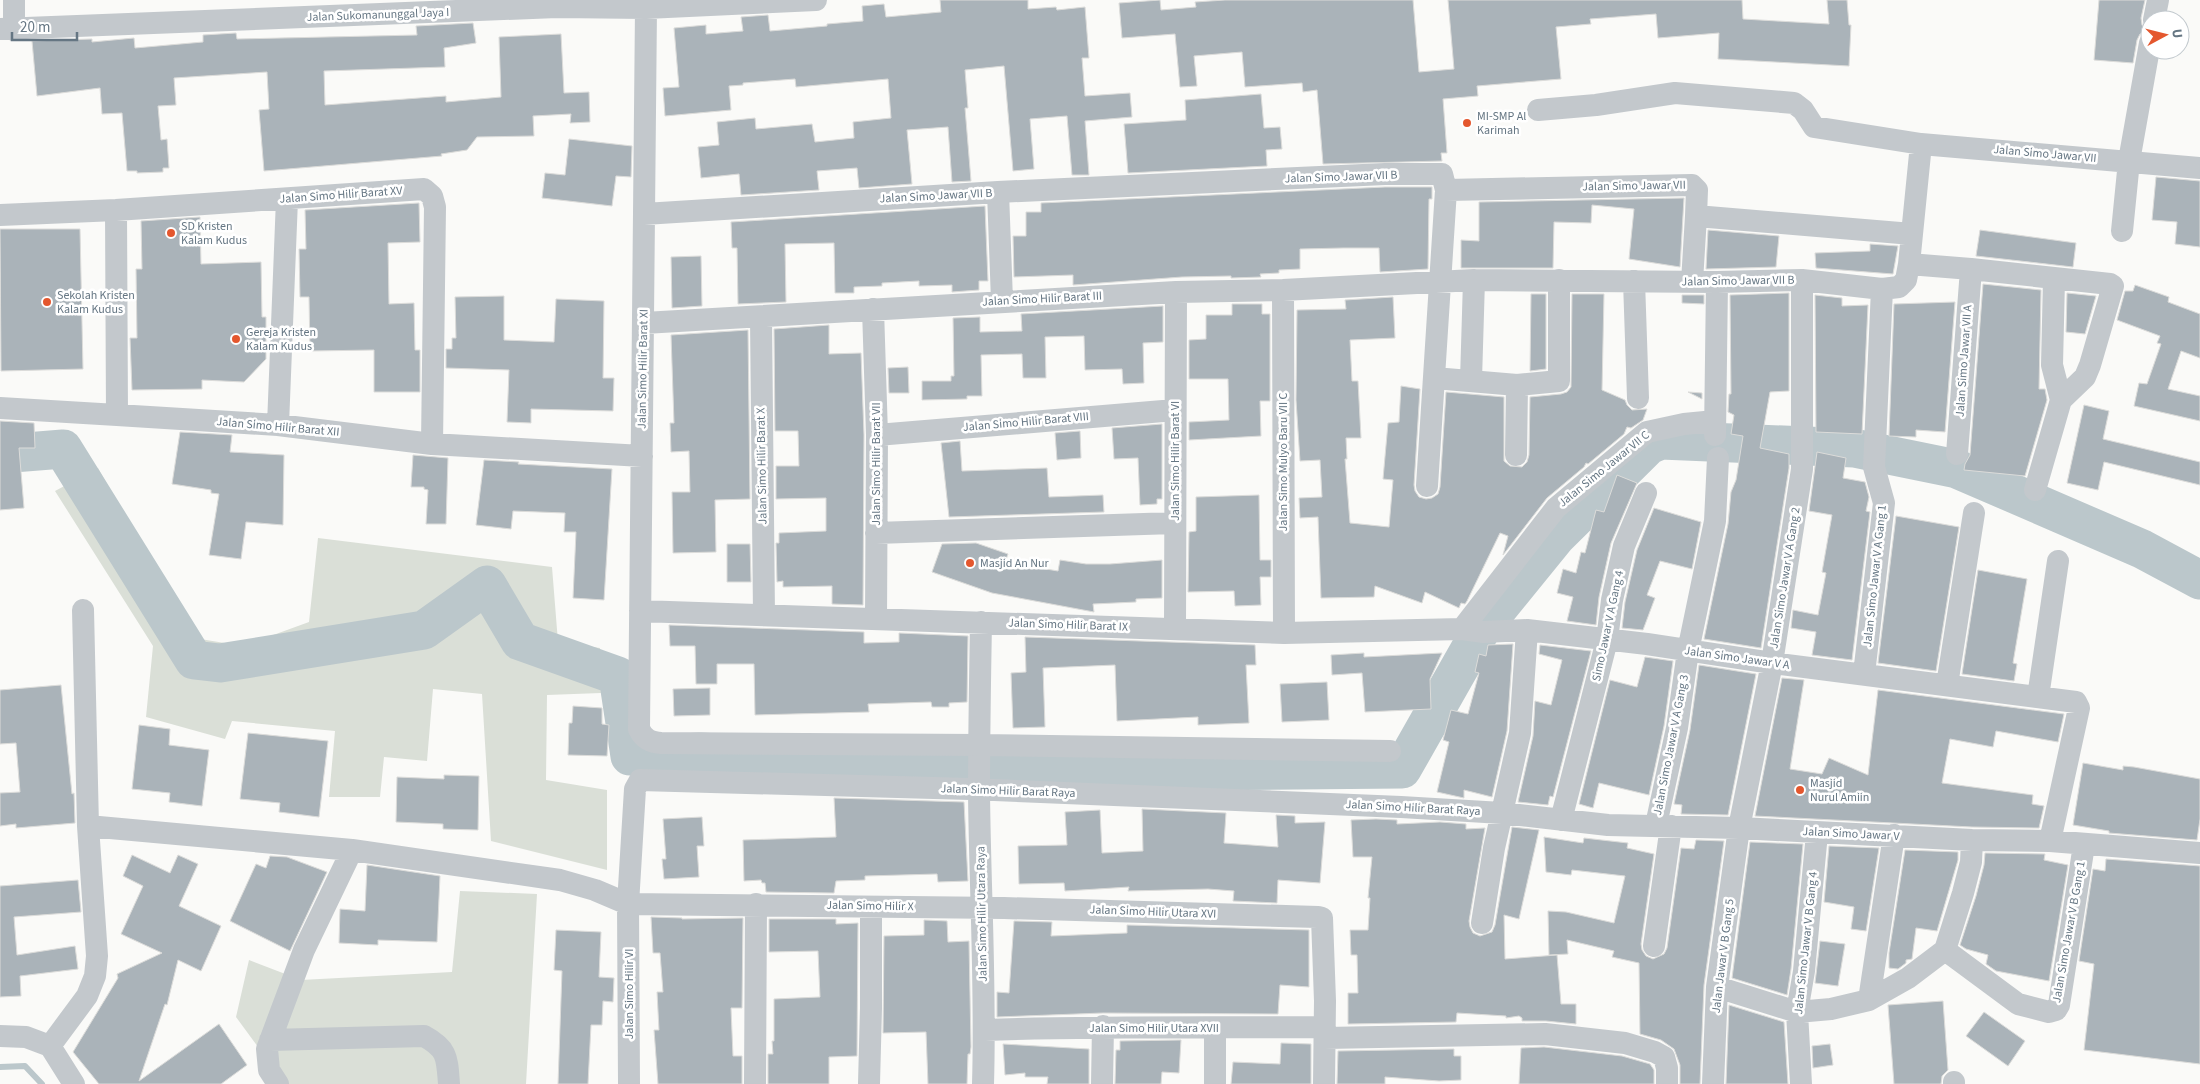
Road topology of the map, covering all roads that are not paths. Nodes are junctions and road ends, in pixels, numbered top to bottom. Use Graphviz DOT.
graph roads {
  1 [pos="14,0"];
  2 [pos="816,0"];
  3 [pos="557,4"];
  4 [pos="646,8"];
  5 [pos="7,30"];
  6 [pos="2147,60"];
  7 [pos="1538,110"];
  8 [pos="1920,144"];
  9 [pos="2129,161"];
  10 [pos="2200,168"];
  11 [pos="1446,190"];
  12 [pos="998,192"];
  13 [pos="287,199"];
  14 [pos="116,210"];
  15 [pos="644,214"];
  16 [pos="0,215"];
  17 [pos="1696,216"];
  18 [pos="2122,231"];
  19 [pos="1912,234"];
  20 [pos="1909,264"];
  21 [pos="1971,269"];
  22 [pos="2054,279"];
  23 [pos="1474,280"];
  24 [pos="1559,280"];
  25 [pos="1802,280"];
  26 [pos="1634,281"];
  27 [pos="1692,282"];
  28 [pos="1716,282"];
  29 [pos="1440,283"];
  30 [pos="1882,289"];
  31 [pos="1283,290"];
  32 [pos="1176,292"];
  33 [pos="1002,301"];
  34 [pos="873,309"];
  35 [pos="760,318"];
  36 [pos="644,323"];
  37 [pos="1434,378"];
  38 [pos="1471,380"];
  39 [pos="1517,385"];
  40 [pos="1638,398"];
  41 [pos="2061,400"];
  42 [pos="0,408"];
  43 [pos="1175,410"];
  44 [pos="117,415"];
  45 [pos="278,425"];
  46 [pos="877,435"];
  47 [pos="432,444"];
  48 [pos="1957,454"];
  49 [pos="642,456"];
  50 [pos="1516,456"];
  51 [pos="1718,458"];
  52 [pos="1427,486"];
  53 [pos="2035,490"];
  54 [pos="1646,492"];
  55 [pos="1974,513"];
  56 [pos="1174,522"];
  57 [pos="876,533"];
  58 [pos="2058,561"];
  59 [pos="84,610"];
  60 [pos="640,611"];
  61 [pos="764,615"];
  62 [pos="876,619"];
  63 [pos="981,622"];
  64 [pos="1175,629"];
  65 [pos="1528,630"];
  66 [pos="1478,631"];
  67 [pos="1284,633"];
  68 [pos="1607,640"];
  69 [pos="1688,651"];
  70 [pos="1772,663"];
  71 [pos="1864,674"];
  72 [pos="1947,685"];
  73 [pos="2038,697"];
  74 [pos="979,749"];
  75 [pos="1390,751"];
  76 [pos="980,785"];
  77 [pos="1502,813"];
  78 [pos="1561,820"];
  79 [pos="88,826"];
  80 [pos="1664,826"];
  81 [pos="1739,828"];
  82 [pos="1817,832"];
  83 [pos="1894,836"];
  84 [pos="1972,840"];
  85 [pos="2050,841"];
  86 [pos="2084,845"];
  87 [pos="352,850"];
  88 [pos="2200,853"];
  89 [pos="628,904"];
  90 [pos="756,904"];
  91 [pos="871,907"];
  92 [pos="983,908"];
  93 [pos="1482,923"];
  94 [pos="1654,946"];
  95 [pos="1945,950"];
  96 [pos="1717,987"];
  97 [pos="1869,1000"];
  98 [pos="1797,1012"];
  99 [pos="1103,1026"];
  100 [pos="1215,1028"];
  101 [pos="985,1030"];
  102 [pos="1324,1033"];
  103 [pos="0,1036"];
  104 [pos="270,1040"];
  105 [pos="50,1046"];
  106 [pos="74,1084"];
  107 [pos="278,1084"];
  108 [pos="449,1084"];
  109 [pos="629,1084"];
  110 [pos="755,1084"];
  111 [pos="869,1084"];
  112 [pos="983,1084"];
  113 [pos="1102,1084"];
  114 [pos="1215,1084"];
  115 [pos="1324,1084"];
  116 [pos="1667,1084"];
  117 [pos="1713,1084"];
  118 [pos="1801,1084"];
  1 -- 5 [label="street"];
  2 -- 4 [label="street, Jalan Sukomanunggal Jaya I"];
  3 -- 4 [label="street, Jalan Sukomanunggal Jaya I"];
  3 -- 5 [label="street, Jalan Sukomanunggal Jaya I"];
  4 -- 15 [label="street, Jalan Simo Hilir Barat XI"];
  6 -- 9 [label="street"];
  7 -- 8 [label="street, Jalan Simo Jawar VII"];
  8 -- 9 [label="street, Jalan Simo Jawar VII"];
  8 -- 19 [label="street"];
  9 -- 10 [label="street, Jalan Simo Jawar VII"];
  9 -- 18 [label="street"];
  11 -- 12 [label="street, Jalan Simo Jawar VII B"];
  11 -- 17 [label="street, Jalan Simo Jawar VII"];
  11 -- 29 [label="street"];
  12 -- 15 [label="street, Jalan Simo Jawar VII B"];
  12 -- 33 [label="street"];
  13 -- 14 [label="street, Jalan Simo Hilir Barat XV"];
  13 -- 45 [label="street"];
  13 -- 47 [label="street, Jalan Simo Hilir Barat XV"];
  14 -- 16 [label="street, Jalan Simo Hilir Barat XV"];
  14 -- 44 [label="street"];
  15 -- 36 [label="street, Jalan Simo Hilir Barat XI"];
  17 -- 19 [label="street"];
  17 -- 27 [label="street"];
  19 -- 20 [label="street"];
  20 -- 21 [label="street"];
  20 -- 30 [label="street, Jalan Simo Jawar VII B"];
  21 -- 22 [label="street"];
  21 -- 48 [label="street, Jalan Simo Jawar VII A"];
  22 -- 41 [label="street"];
  22 -- 41 [label="street"];
  23 -- 24 [label="street, Jalan Simo Jawar VII B"];
  23 -- 29 [label="street, Jalan Simo Jawar VII B"];
  23 -- 38 [label="street"];
  24 -- 26 [label="street, Jalan Simo Jawar VII B"];
  24 -- 39 [label="street"];
  25 -- 28 [label="street, Jalan Simo Jawar VII B"];
  25 -- 30 [label="street, Jalan Simo Jawar VII B"];
  25 -- 70 [label="street, Jalan Simo Jawar V A Gang 2"];
  26 -- 27 [label="street, Jalan Simo Jawar VII B"];
  26 -- 40 [label="street"];
  27 -- 28 [label="street, Jalan Simo Jawar VII B"];
  28 -- 66 [label="street, Jalan Simo Jawar VII C"];
  29 -- 31 [label="street, Jalan Simo Hilir Barat III"];
  29 -- 37 [label="street"];
  30 -- 71 [label="street, Jalan Simo Jawar V A Gang 1"];
  31 -- 32 [label="street, Jalan Simo Hilir Barat III"];
  31 -- 67 [label="street, Jalan Simo Mulyo Baru VII C"];
  32 -- 33 [label="street, Jalan Simo Hilir Barat III"];
  32 -- 43 [label="street, Jalan Simo Hilir Barat VI"];
  33 -- 34 [label="street, Jalan Simo Hilir Barat III"];
  34 -- 35 [label="street, Jalan Simo Hilir Barat III"];
  34 -- 46 [label="street, Jalan Simo Hilir Barat VII"];
  35 -- 36 [label="street, Jalan Simo Hilir Barat III"];
  35 -- 61 [label="street, Jalan Simo Hilir Barat X"];
  36 -- 49 [label="street, Jalan Simo Hilir Barat XI"];
  37 -- 38 [label="street"];
  37 -- 52 [label="street"];
  38 -- 39 [label="street"];
  39 -- 50 [label="street"];
  41 -- 53 [label="street"];
  42 -- 44 [label="street, Jalan Simo Hilir Barat XII"];
  43 -- 46 [label="street, Jalan Simo Hilir Barat VIII"];
  43 -- 56 [label="street, Jalan Simo Hilir Barat VI"];
  44 -- 45 [label="street, Jalan Simo Hilir Barat XII"];
  45 -- 47 [label="street, Jalan Simo Hilir Barat XII"];
  46 -- 57 [label="street, Jalan Simo Hilir Barat VII"];
  47 -- 49 [label="street, Jalan Simo Hilir Barat XII"];
  49 -- 60 [label="street, Jalan Simo Hilir Barat XI"];
  51 -- 69 [label="street, Jalan Simo Jawar V A Gang 3"];
  54 -- 68 [label="street, Simo Jawar V A Gang 4"];
  55 -- 72 [label="street"];
  56 -- 57 [label="street"];
  56 -- 64 [label="street, Jalan Simo Hilir Barat VI"];
  57 -- 62 [label="street, Jalan Simo Hilir Barat VII"];
  58 -- 73 [label="street"];
  59 -- 79 [label="street"];
  60 -- 61 [label="street, Jalan Simo Hilir Barat IX"];
  60 -- 74 [label="street, Jalan Simo Hilir Barat XI"];
  61 -- 62 [label="street, Jalan Simo Hilir Barat IX"];
  62 -- 63 [label="street, Jalan Simo Hilir Barat IX"];
  63 -- 64 [label="street, Jalan Simo Hilir Barat IX"];
  63 -- 74 [label="street, Jalan Simo Hilir Utara Raya"];
  64 -- 67 [label="street, Jalan Simo Hilir Barat IX"];
  65 -- 66 [label="street, Jalan Simo Jawar V A"];
  65 -- 68 [label="street, Jalan Simo Jawar V A"];
  65 -- 77 [label="street"];
  66 -- 67 [label="street, Jalan Simo Hilir Barat IX"];
  68 -- 69 [label="street, Jalan Simo Jawar V A"];
  68 -- 78 [label="street, Simo Jawar V A Gang 4"];
  69 -- 70 [label="street, Jalan Simo Jawar V A"];
  69 -- 80 [label="street, Jalan Simo Jawar V A Gang 3"];
  70 -- 71 [label="street, Jalan Simo Jawar V A"];
  70 -- 81 [label="street, Jalan Simo Jawar V A Gang 2"];
  71 -- 72 [label="street, Jalan Simo Jawar V A"];
  72 -- 73 [label="street, Jalan Simo Jawar V A"];
  73 -- 85 [label="street, Jalan Simo Jawar V A"];
  74 -- 75 [label="street"];
  74 -- 76 [label="street, Jalan Simo Hilir Utara Raya"];
  76 -- 77 [label="street, Jalan Simo Hilir Barat Raya"];
  76 -- 89 [label="street, Jalan Simo Hilir Barat Raya"];
  76 -- 92 [label="street, Jalan Simo Hilir Utara Raya"];
  77 -- 78 [label="street, Jalan Simo Jawar V"];
  77 -- 93 [label="street"];
  78 -- 80 [label="street, Jalan Simo Jawar V"];
  79 -- 87 [label="street"];
  79 -- 105 [label="street"];
  80 -- 81 [label="street, Jalan Simo Jawar V"];
  80 -- 94 [label="street, Jalan Simo Jawar V A Gang 3"];
  81 -- 82 [label="street, Jalan Simo Jawar V"];
  81 -- 96 [label="street, Jalan Jawar V B Gang 5"];
  82 -- 83 [label="street, Jalan Simo Jawar V"];
  82 -- 98 [label="street, Jalan Simo Jawar V B Gang 4"];
  83 -- 84 [label="street, Jalan Simo Jawar V"];
  83 -- 97 [label="street"];
  84 -- 85 [label="street, Jalan Simo Jawar V"];
  84 -- 95 [label="street"];
  85 -- 86 [label="street, Jalan Simo Jawar V"];
  86 -- 88 [label="street, Jalan Simo Jawar V"];
  86 -- 95 [label="street, Jalan Simo Jawar V B Gang 1"];
  87 -- 89 [label="street"];
  87 -- 104 [label="street"];
  89 -- 90 [label="street, Jalan Simo Hilir X"];
  89 -- 109 [label="street, Jalan Simo Hilir VI"];
  90 -- 91 [label="street, Jalan Simo Hilir X"];
  90 -- 110 [label="street"];
  91 -- 92 [label="street, Jalan Simo Hilir X"];
  91 -- 111 [label="street"];
  92 -- 101 [label="street, Jalan Simo Hilir Utara Raya"];
  92 -- 102 [label="street, Jalan Simo Hilir Utara XVI"];
  95 -- 97 [label="street"];
  96 -- 98 [label="street"];
  96 -- 117 [label="street, Jalan Jawar V B Gang 5"];
  97 -- 98 [label="street"];
  98 -- 118 [label="street, Jalan Simo Jawar V B Gang 4"];
  99 -- 100 [label="street, Jalan Simo Hilir Utara XVII"];
  99 -- 101 [label="street, Jalan Simo Hilir Utara XVII"];
  99 -- 113 [label="street"];
  100 -- 102 [label="street, Jalan Simo Hilir Utara XVII"];
  100 -- 114 [label="street"];
  101 -- 112 [label="street, Jalan Simo Hilir Utara Raya"];
  102 -- 115 [label="street"];
  102 -- 116 [label="street, Jalan Simo Hilir Utara XVII"];
  103 -- 105 [label="street"];
  104 -- 107 [label="street"];
  104 -- 108 [label="street"];
  105 -- 106 [label="street"];
}
